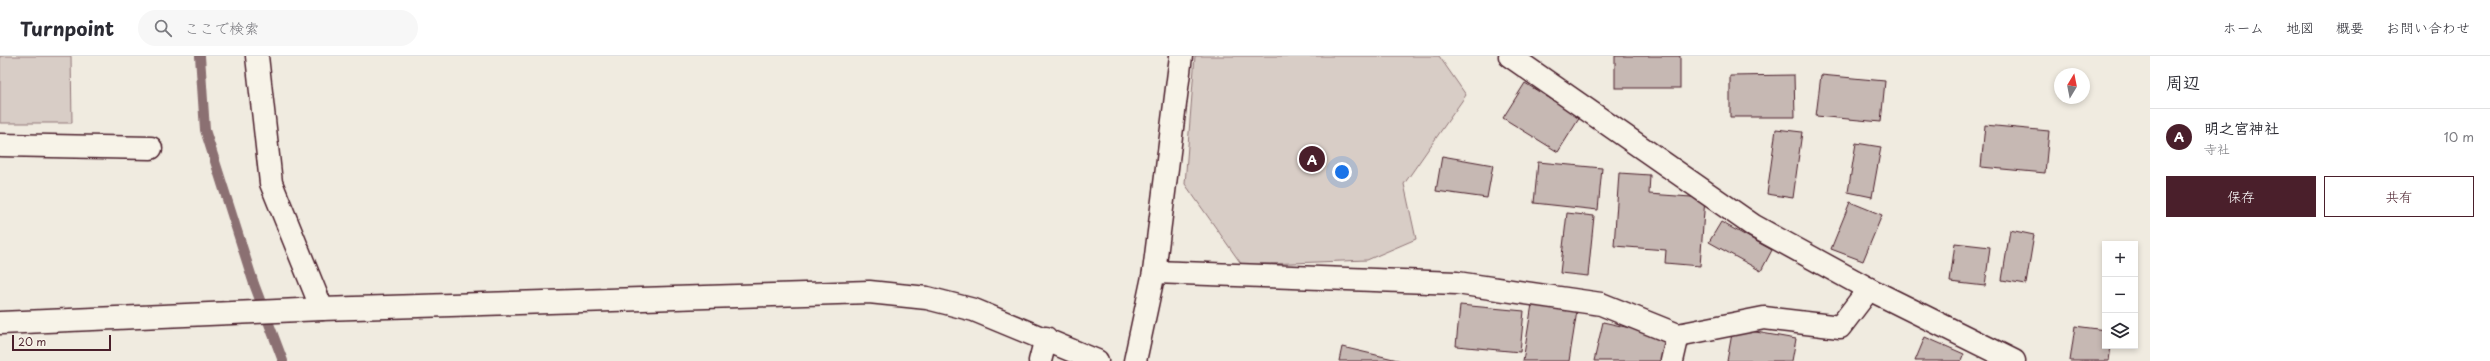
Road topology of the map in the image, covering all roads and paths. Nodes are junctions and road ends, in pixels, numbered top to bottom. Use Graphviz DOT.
graph roads {
  1 [pos="257,56"];
  2 [pos="1181,56"];
  3 [pos="1510,56"];
  4 [pos="0,145"];
  5 [pos="151,148"];
  6 [pos="1154,272"];
  7 [pos="1869,289"];
  8 [pos="322,309"];
  9 [pos="0,323"];
  10 [pos="1678,335"];
  11 [pos="1046,338"];
  12 [pos="1040,361"];
  13 [pos="1097,361"];
  14 [pos="1135,361"];
  15 [pos="1672,361"];
  16 [pos="2014,361"];
  1 -- 8 [label="street"];
  2 -- 6 [label="street"];
  3 -- 7 [label="street"];
  4 -- 5 [label="street"];
  6 -- 10 [label="street"];
  6 -- 14 [label="street"];
  7 -- 10 [label="street"];
  7 -- 16 [label="street"];
  8 -- 9 [label="street"];
  8 -- 11 [label="street"];
  10 -- 15 [label="street"];
  11 -- 12 [label="street"];
  11 -- 13 [label="street"];
}
